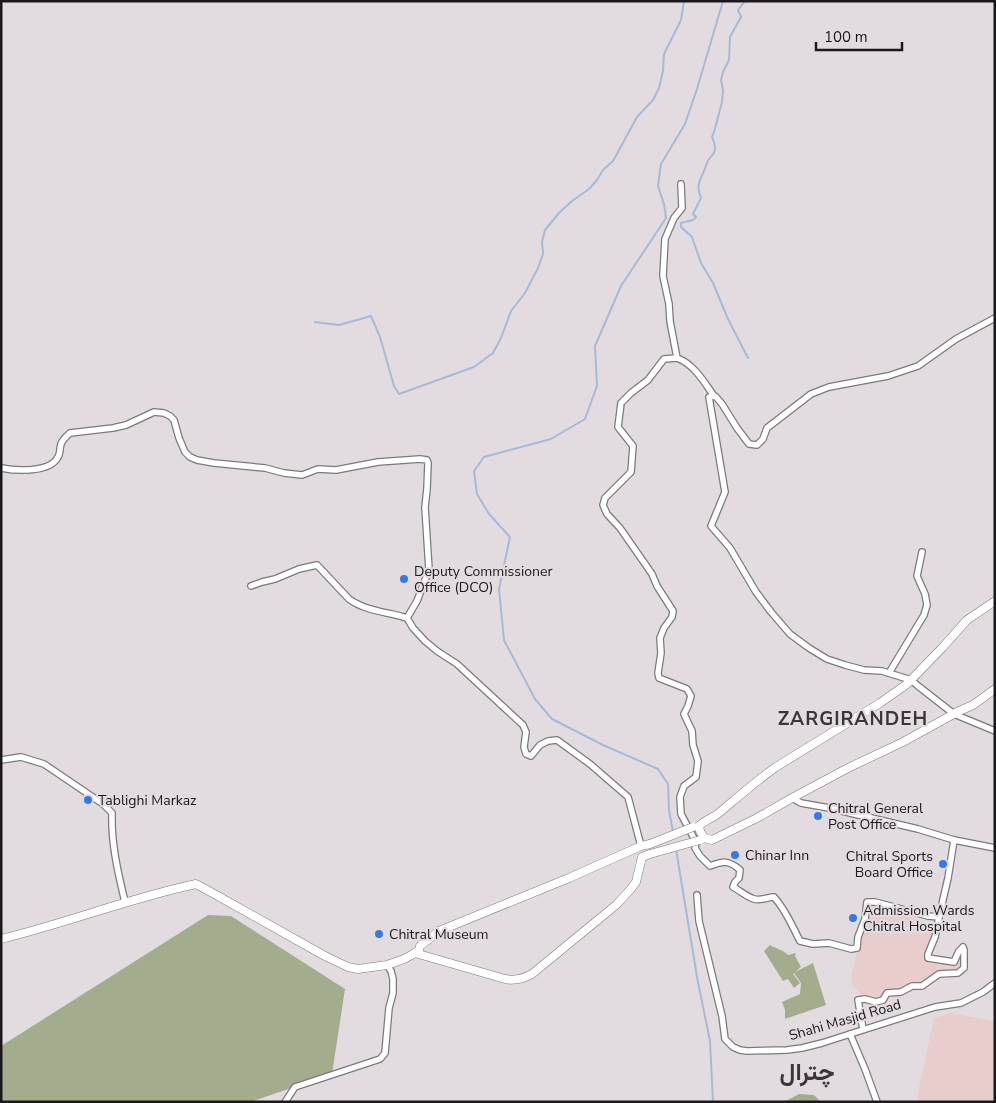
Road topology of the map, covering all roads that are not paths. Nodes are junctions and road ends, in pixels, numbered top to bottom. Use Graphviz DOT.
graph roads {
  1 [pos="681,184"];
  2 [pos="995,318"];
  3 [pos="677,358"];
  4 [pos="714,396"];
  5 [pos="1,468"];
  6 [pos="922,552"];
  7 [pos="251,586"];
  8 [pos="995,601"];
  9 [pos="407,618"];
  10 [pos="889,673"];
  11 [pos="911,680"];
  12 [pos="995,688"];
  13 [pos="954,714"];
  14 [pos="995,731"];
  15 [pos="1,760"];
  16 [pos="792,798"];
  17 [pos="696,827"];
  18 [pos="702,839"];
  19 [pos="954,840"];
  20 [pos="641,846"];
  21 [pos="995,848"];
  22 [pos="697,895"];
  23 [pos="124,902"];
  24 [pos="939,917"];
  25 [pos="1,938"];
  26 [pos="415,952"];
  27 [pos="387,965"];
  28 [pos="995,983"];
  29 [pos="863,1030"];
  30 [pos="850,1034"];
  31 [pos="285,1102"];
  32 [pos="876,1102"];
  1 -- 3 [label="street"];
  2 -- 4 [label="street"];
  3 -- 4 [label="street"];
  3 -- 24 [label="street"];
  4 -- 10 [label="street"];
  5 -- 9 [label="street"];
  6 -- 10 [label="street"];
  7 -- 9 [label="street"];
  8 -- 11 [label="street"];
  9 -- 20 [label="street"];
  10 -- 11 [label="street"];
  11 -- 13 [label="street"];
  11 -- 17 [label="street"];
  12 -- 13 [label="street"];
  13 -- 14 [label="street"];
  13 -- 16 [label="street"];
  15 -- 23 [label="street"];
  16 -- 18 [label="street"];
  16 -- 19 [label="street"];
  17 -- 18 [label="street"];
  17 -- 20 [label="street, bridge"];
  18 -- 26 [label="street, bridge"];
  19 -- 21 [label="street"];
  19 -- 24 [label="street"];
  20 -- 26 [label="street"];
  22 -- 30 [label="street, Shahi Masjid Road"];
  23 -- 25 [label="street"];
  23 -- 27 [label="street"];
  24 -- 29 [label="street"];
  26 -- 27 [label="street"];
  27 -- 31 [label="street"];
  28 -- 29 [label="street, Shahi Masjid Road"];
  29 -- 30 [label="street, Shahi Masjid Road"];
  30 -- 32 [label="street"];
}
